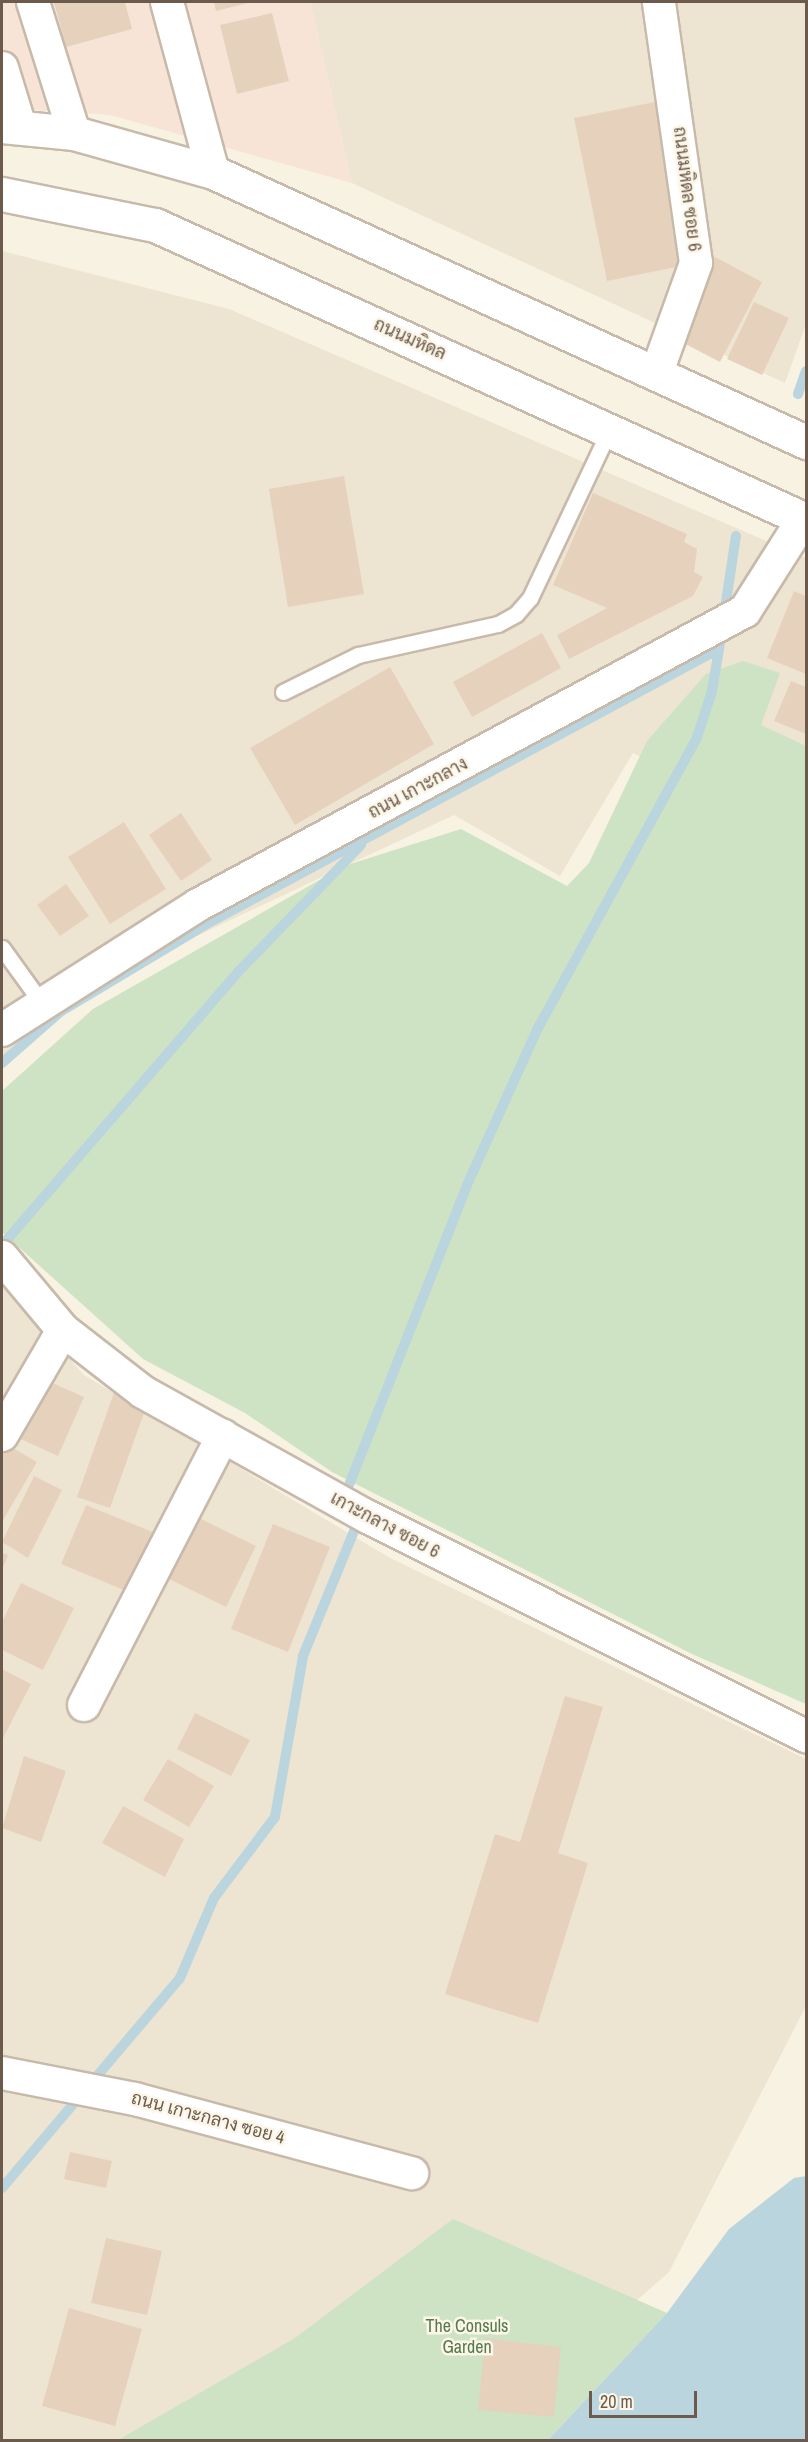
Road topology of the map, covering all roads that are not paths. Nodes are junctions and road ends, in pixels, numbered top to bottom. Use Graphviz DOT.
graph roads {
  1 [pos="33,2"];
  2 [pos="166,2"];
  3 [pos="659,2"];
  4 [pos="2,68"];
  5 [pos="11,126"];
  6 [pos="74,133"];
  7 [pos="213,172"];
  8 [pos="2,194"];
  9 [pos="657,372"];
  10 [pos="610,429"];
  11 [pos="807,442"];
  12 [pos="805,519"];
  13 [pos="283,692"];
  14 [pos="2,948"];
  15 [pos="41,1002"];
  16 [pos="2,1030"];
  17 [pos="2,1257"];
  18 [pos="63,1330"];
  19 [pos="2,1434"];
  20 [pos="222,1436"];
  21 [pos="84,1705"];
  22 [pos="807,1736"];
  23 [pos="2,2073"];
  24 [pos="412,2173"];
  1 -- 6 [label="street"];
  2 -- 7 [label="street"];
  3 -- 9 [label="street, ถนนมหิดล ซอย 6"];
  4 -- 5 [label="street"];
  5 -- 6 [label="main road"];
  6 -- 7 [label="main road"];
  7 -- 9 [label="main road"];
  8 -- 10 [label="main road, ถนนมหิดล"];
  9 -- 11 [label="main road"];
  10 -- 12 [label="main road, ถนนมหิดล"];
  10 -- 13 [label="lane"];
  12 -- 15 [label="street, ถนน เกาะกลาง"];
  14 -- 15 [label="lane"];
  15 -- 16 [label="street, ถนน เกาะกลาง"];
  17 -- 18 [label="street, เกาะกลาง ซอย 6"];
  18 -- 19 [label="street"];
  18 -- 20 [label="street, เกาะกลาง ซอย 6"];
  20 -- 21 [label="street"];
  20 -- 22 [label="street, เกาะกลาง ซอย 6"];
  23 -- 24 [label="street, ถนน เกาะกลาง ซอย 4"];
}
